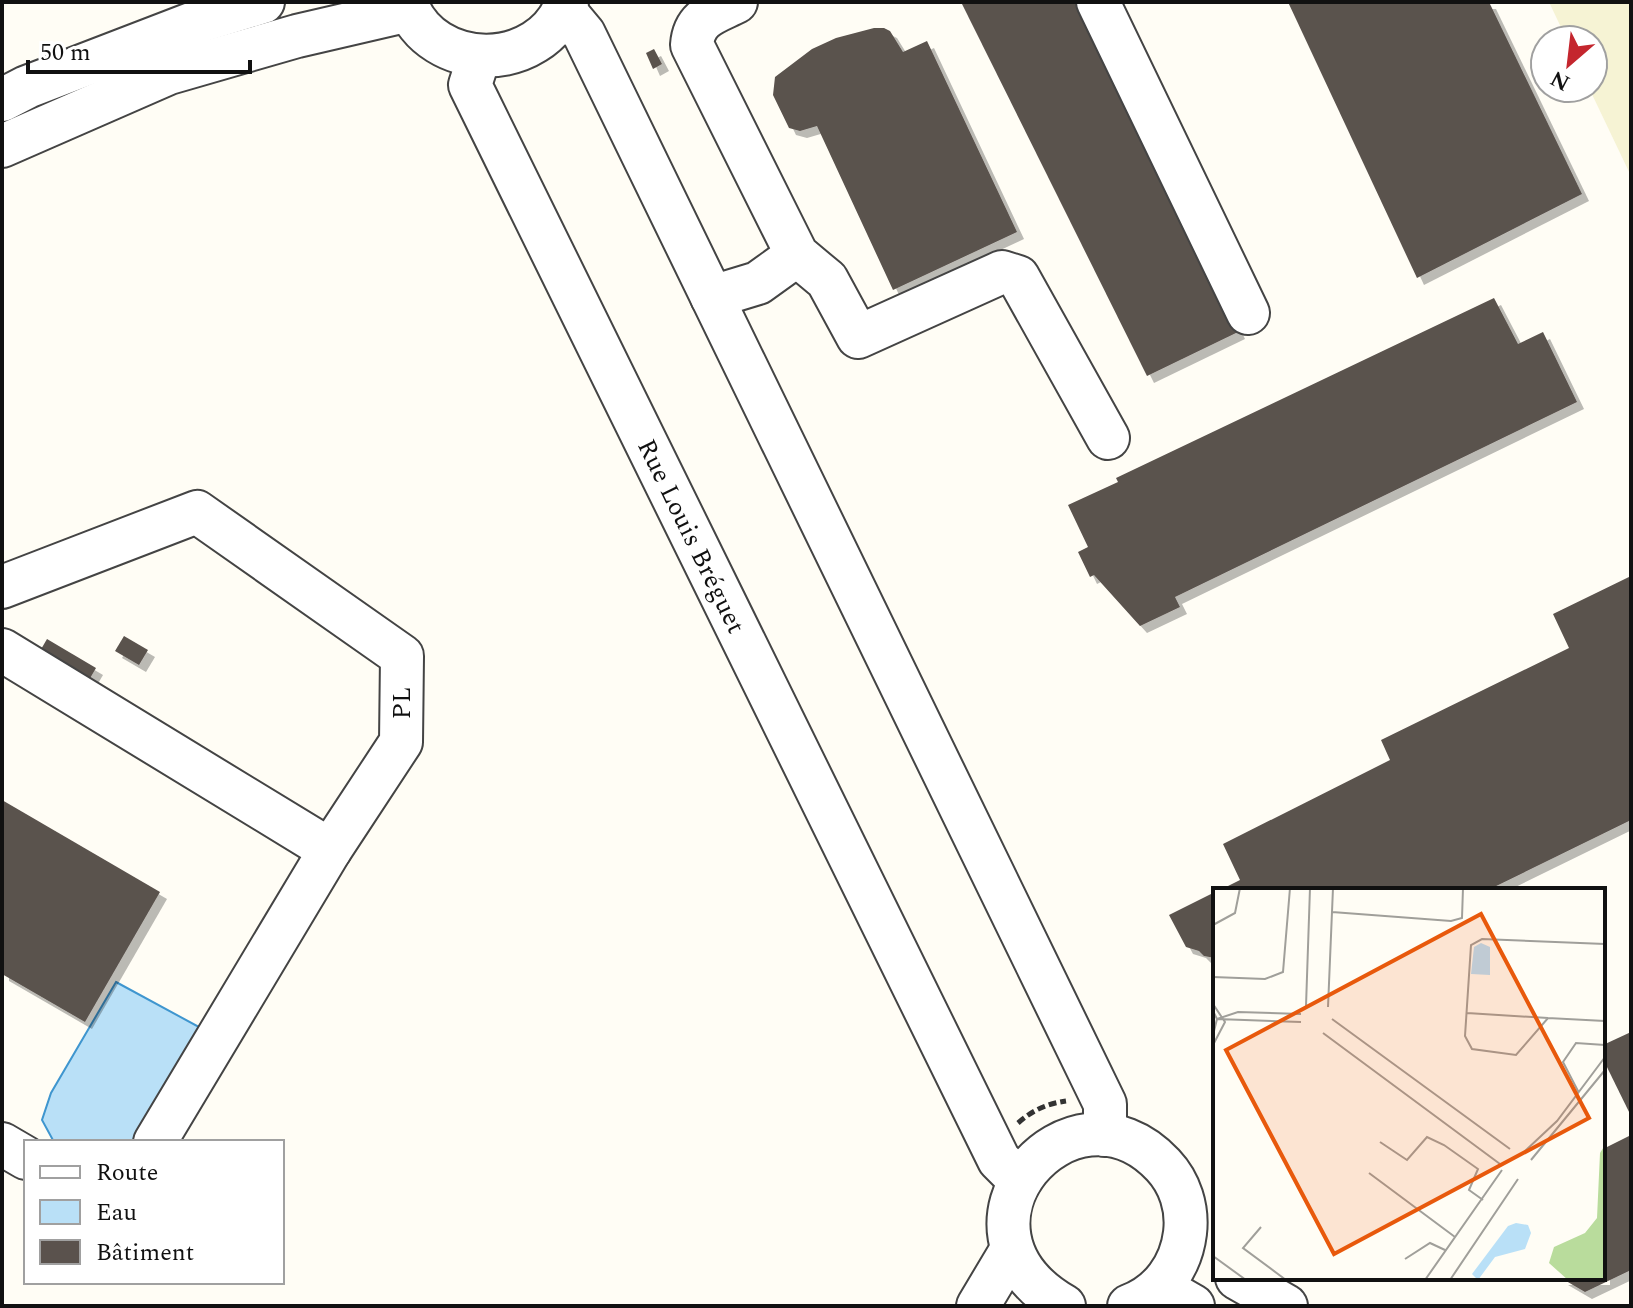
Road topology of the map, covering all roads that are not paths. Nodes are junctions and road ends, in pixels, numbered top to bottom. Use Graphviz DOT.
graph roads {
  1 [pos="263,2"];
  2 [pos="736,2"];
  3 [pos="1098,2"];
  4 [pos="408,6"];
  5 [pos="566,6"];
  6 [pos="479,57"];
  7 [pos="2,100"];
  8 [pos="2,146"];
  9 [pos="797,255"];
  10 [pos="712,297"];
  11 [pos="1248,313"];
  12 [pos="1108,438"];
  13 [pos="2,587"];
  14 [pos="2,650"];
  15 [pos="330,850"];
  16 [pos="1105,1135"];
  17 [pos="156,1140"];
  18 [pos="2,1144"];
  19 [pos="24,1157"];
  20 [pos="1019,1180"];
  21 [pos="1012,1249"];
  22 [pos="1199,1257"];
  23 [pos="1240,1280"];
  24 [pos="1161,1300"];
  25 [pos="978,1306"];
  26 [pos="1064,1306"];
  27 [pos="1286,1306"];
  1 -- 7 [label="street"];
  2 -- 9 [label="street"];
  3 -- 11 [label="street"];
  4 -- 6 [label="street"];
  4 -- 8 [label="street"];
  5 -- 6 [label="street"];
  5 -- 10 [label="street"];
  6 -- 20 [label="street, Rue Louis Bréguet"];
  9 -- 10 [label="street"];
  9 -- 12 [label="street"];
  10 -- 16 [label="street"];
  13 -- 15 [label="street, PL"];
  14 -- 15 [label="street"];
  15 -- 17 [label="street"];
  16 -- 20 [label="street"];
  16 -- 22 [label="street"];
  18 -- 19 [label="street"];
  20 -- 21 [label="street"];
  21 -- 25 [label="street"];
  21 -- 26 [label="street"];
  22 -- 24 [label="street"];
  23 -- 27 [label="street"];
}
